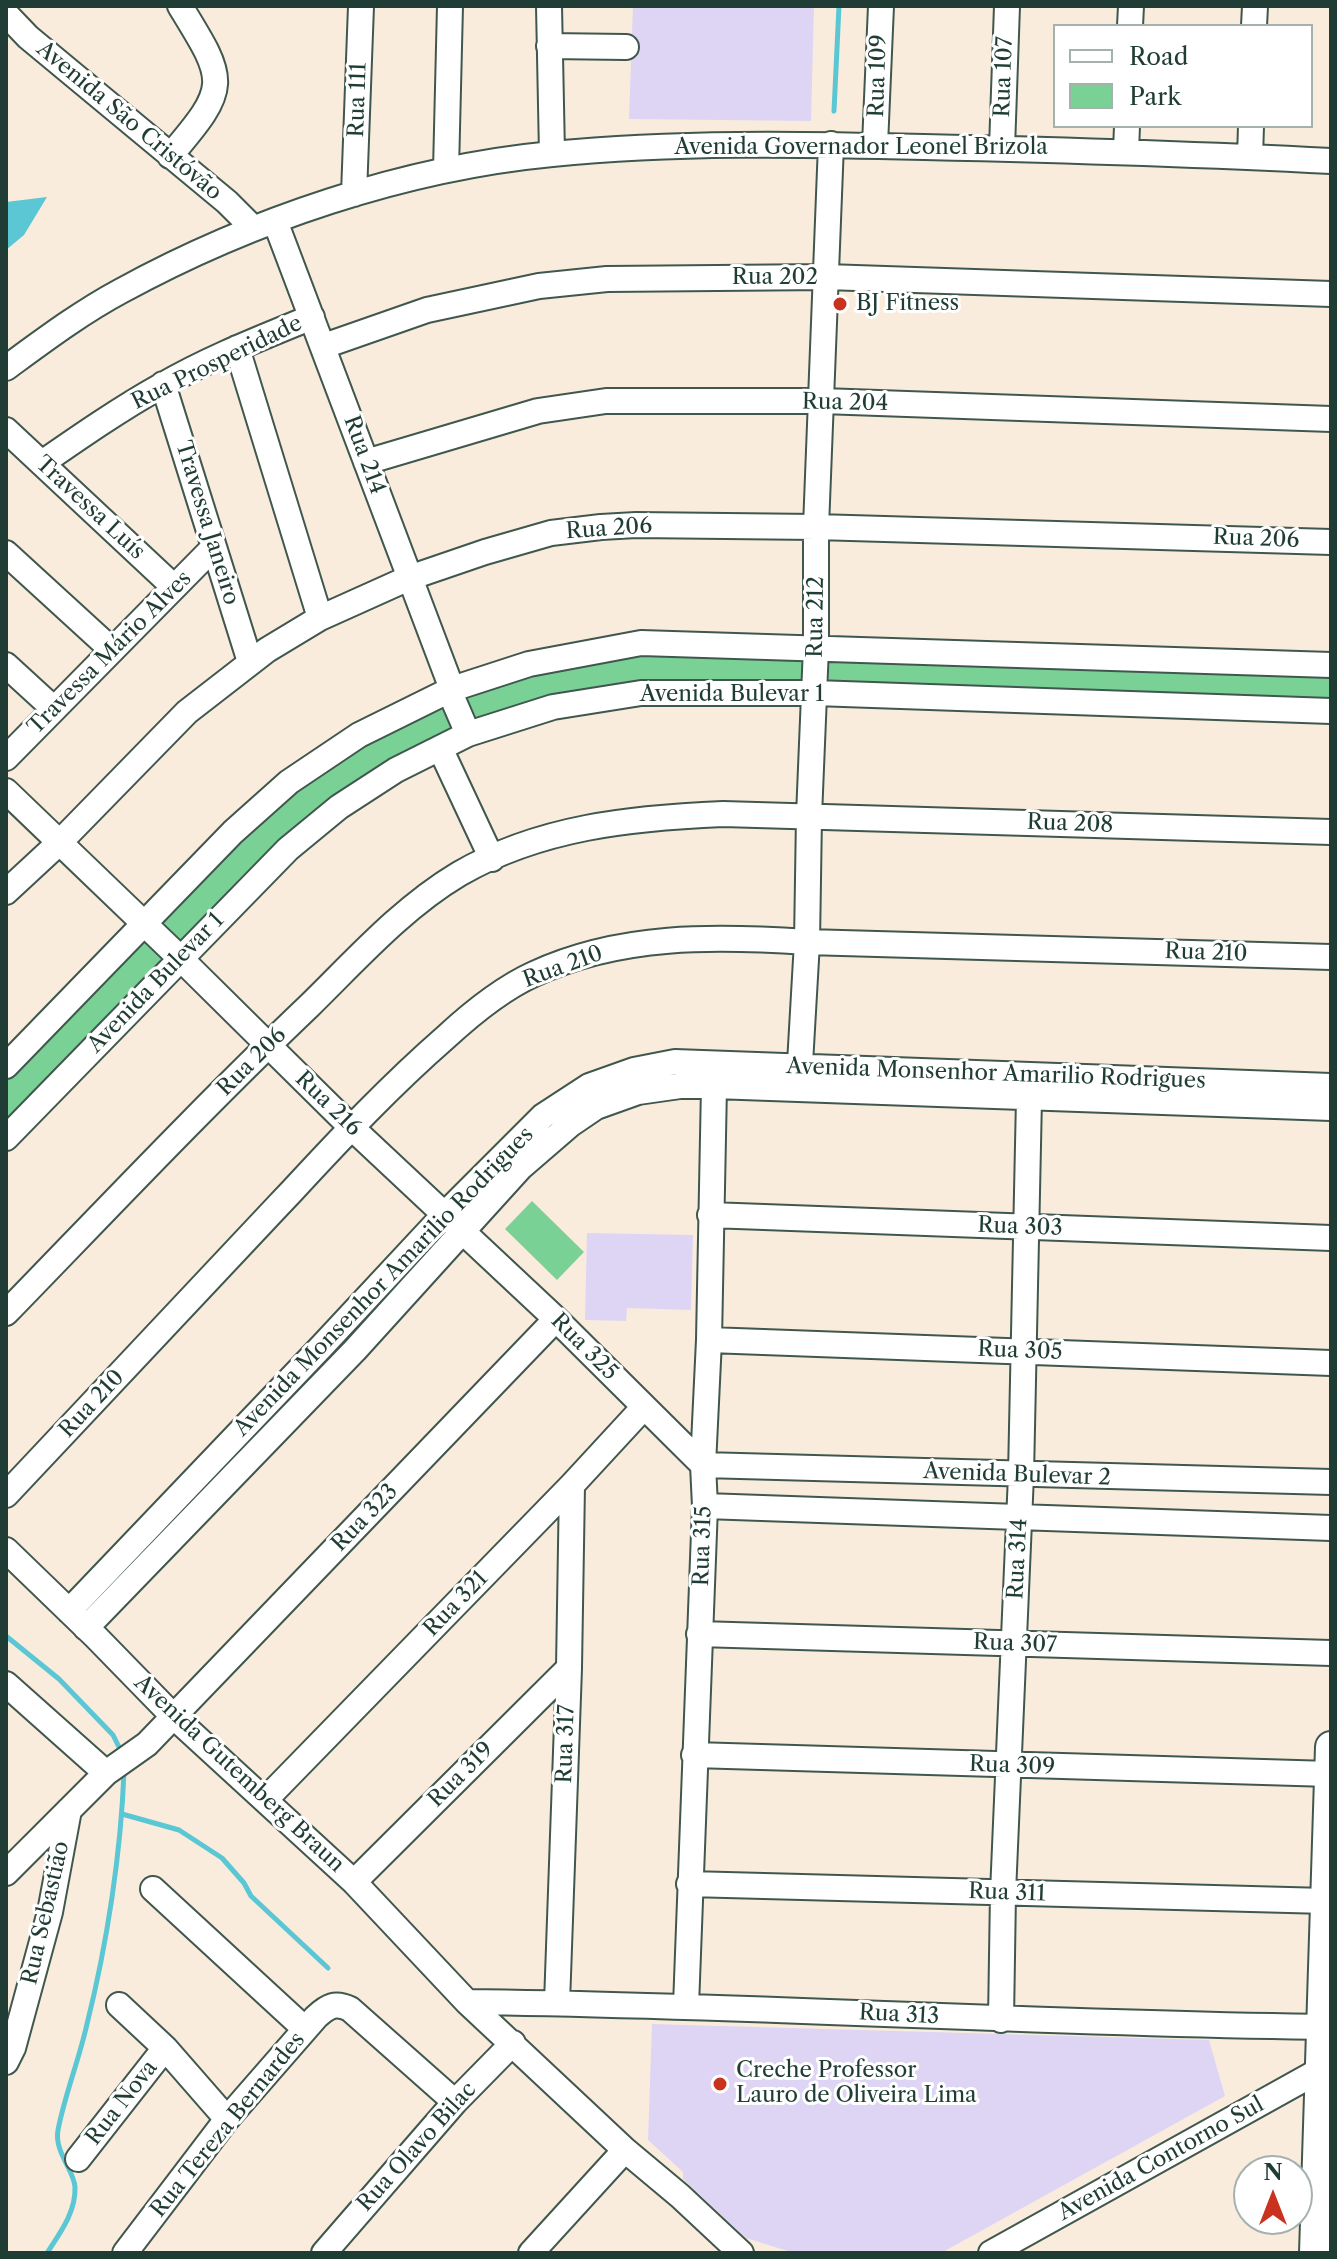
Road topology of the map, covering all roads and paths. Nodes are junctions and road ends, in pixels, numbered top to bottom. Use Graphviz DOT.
graph roads {
  1 [pos="180,6"];
  2 [pos="361,6"];
  3 [pos="450,6"];
  4 [pos="549,6"];
  5 [pos="881,6"];
  6 [pos="1007,6"];
  7 [pos="6,14"];
  8 [pos="549,46"];
  9 [pos="626,47"];
  10 [pos="1127,128"];
  11 [pos="1251,128"];
  12 [pos="831,144"];
  13 [pos="875,145"];
  14 [pos="1002,148"];
  15 [pos="1126,151"];
  16 [pos="552,154"];
  17 [pos="170,156"];
  18 [pos="1250,157"];
  19 [pos="1331,161"];
  20 [pos="446,170"];
  21 [pos="354,194"];
  22 [pos="264,224"];
  23 [pos="826,277"];
  24 [pos="1331,294"];
  25 [pos="312,317"];
  26 [pos="324,346"];
  27 [pos="237,348"];
  28 [pos="6,368"];
  29 [pos="163,384"];
  30 [pos="822,401"];
  31 [pos="1331,419"];
  32 [pos="6,430"];
  33 [pos="366,462"];
  34 [pos="42,463"];
  35 [pos="816,527"];
  36 [pos="1331,542"];
  37 [pos="213,548"];
  38 [pos="6,553"];
  39 [pos="409,578"];
  40 [pos="174,587"];
  41 [pos="320,618"];
  42 [pos="816,647"];
  43 [pos="112,650"];
  44 [pos="250,662"];
  45 [pos="6,665"];
  46 [pos="1331,665"];
  47 [pos="450,690"];
  48 [pos="815,693"];
  49 [pos="54,709"];
  50 [pos="1331,711"];
  51 [pos="468,734"];
  52 [pos="440,748"];
  53 [pos="6,758"];
  54 [pos="6,791"];
  55 [pos="809,816"];
  56 [pos="1331,832"];
  57 [pos="60,842"];
  58 [pos="492,859"];
  59 [pos="6,892"];
  60 [pos="143,923"];
  61 [pos="807,942"];
  62 [pos="1331,957"];
  63 [pos="180,958"];
  64 [pos="267,1045"];
  65 [pos="6,1066"];
  66 [pos="799,1078"];
  67 [pos="714,1086"];
  68 [pos="1331,1086"];
  69 [pos="1029,1098"];
  70 [pos="1331,1108"];
  71 [pos="351,1127"];
  72 [pos="6,1138"];
  73 [pos="710,1215"];
  74 [pos="454,1222"];
  75 [pos="1027,1228"];
  76 [pos="1331,1238"];
  77 [pos="6,1313"];
  78 [pos="556,1319"];
  79 [pos="709,1340"];
  80 [pos="1023,1351"];
  81 [pos="1331,1363"];
  82 [pos="644,1407"];
  83 [pos="703,1465"];
  84 [pos="1021,1475"];
  85 [pos="1331,1482"];
  86 [pos="572,1485"];
  87 [pos="6,1495"];
  88 [pos="705,1506"];
  89 [pos="1020,1519"];
  90 [pos="1331,1528"];
  91 [pos="6,1550"];
  92 [pos="78,1619"];
  93 [pos="699,1634"];
  94 [pos="1013,1644"];
  95 [pos="1331,1653"];
  96 [pos="569,1668"];
  97 [pos="6,1684"];
  98 [pos="173,1716"];
  99 [pos="1331,1747"];
  100 [pos="694,1755"];
  101 [pos="1010,1766"];
  102 [pos="106,1773"];
  103 [pos="1330,1774"];
  104 [pos="266,1799"];
  105 [pos="69,1810"];
  106 [pos="9,1865"];
  107 [pos="354,1882"];
  108 [pos="689,1884"];
  109 [pos="153,1889"];
  110 [pos="1003,1893"];
  111 [pos="1326,1901"];
  112 [pos="467,2002"];
  113 [pos="557,2003"];
  114 [pos="119,2005"];
  115 [pos="686,2006"];
  116 [pos="1001,2020"];
  117 [pos="1326,2027"];
  118 [pos="305,2029"];
  119 [pos="513,2043"];
  120 [pos="165,2048"];
  121 [pos="6,2062"];
  122 [pos="1325,2067"];
  123 [pos="455,2102"];
  124 [pos="227,2119"];
  125 [pos="625,2150"];
  126 [pos="78,2159"];
  127 [pos="125,2253"];
  128 [pos="324,2253"];
  129 [pos="531,2253"];
  130 [pos="741,2253"];
  131 [pos="991,2253"];
  132 [pos="1315,2253"];
  1 -- 17 [label="street"];
  2 -- 21 [label="street, Rua 111"];
  3 -- 20 [label="street"];
  4 -- 8 [label="street"];
  5 -- 13 [label="street, Rua 109"];
  6 -- 14 [label="street, Rua 107"];
  7 -- 17 [label="street, Avenida São Cristóvão"];
  8 -- 9 [label="street"];
  8 -- 16 [label="street"];
  10 -- 15 [label="street"];
  11 -- 18 [label="street"];
  12 -- 13 [label="street, Avenida Governador Leonel Brizola"];
  12 -- 16 [label="street, Avenida Governador Leonel Brizola"];
  12 -- 23 [label="street, Rua 212"];
  13 -- 14 [label="street, Avenida Governador Leonel Brizola"];
  14 -- 15 [label="street, Avenida Governador Leonel Brizola"];
  15 -- 18 [label="street, Avenida Governador Leonel Brizola"];
  16 -- 20 [label="street, Avenida Governador Leonel Brizola"];
  17 -- 22 [label="street, Avenida São Cristóvão"];
  18 -- 19 [label="street, Avenida Governador Leonel Brizola"];
  20 -- 21 [label="street, Avenida Governador Leonel Brizola"];
  21 -- 22 [label="street, Avenida Governador Leonel Brizola"];
  22 -- 25 [label="street, Rua 214"];
  22 -- 28 [label="street, Avenida Governador Leonel Brizola"];
  23 -- 24 [label="street, Rua 202"];
  23 -- 26 [label="street, Rua 202"];
  23 -- 30 [label="street, Rua 212"];
  25 -- 26 [label="street, Rua 214"];
  25 -- 27 [label="street, Rua Prosperidade"];
  26 -- 33 [label="street, Rua 214"];
  27 -- 29 [label="street, Rua Prosperidade"];
  27 -- 41 [label="street"];
  29 -- 34 [label="street, Rua Prosperidade"];
  29 -- 37 [label="street, Travessa Janeiro"];
  30 -- 31 [label="street, Rua 204"];
  30 -- 33 [label="street, Rua 204"];
  30 -- 35 [label="street, Rua 212"];
  32 -- 34 [label="street, Travessa Luís"];
  33 -- 39 [label="street, Rua 214"];
  34 -- 40 [label="street, Travessa Luís"];
  35 -- 36 [label="street, Rua 206"];
  35 -- 39 [label="street, Rua 206"];
  35 -- 42 [label="street, Rua 212"];
  37 -- 40 [label="street, Travessa Mário Alves"];
  37 -- 44 [label="street, Travessa Janeiro"];
  38 -- 43 [label="street"];
  39 -- 41 [label="street, Rua 206"];
  39 -- 47 [label="street, Rua 214"];
  40 -- 43 [label="street, Travessa Mário Alves"];
  41 -- 44 [label="street, Rua 206"];
  42 -- 46 [label="street"];
  42 -- 47 [label="street"];
  42 -- 48 [label="street, Rua 212"];
  43 -- 49 [label="street, Travessa Mário Alves"];
  44 -- 57 [label="street, Rua 206"];
  45 -- 49 [label="street"];
  47 -- 51 [label="street, Rua 214"];
  47 -- 60 [label="street"];
  48 -- 50 [label="street, Avenida Bulevar 1"];
  48 -- 51 [label="street, Avenida Bulevar 1"];
  48 -- 55 [label="street, Rua 212"];
  49 -- 53 [label="street, Travessa Mário Alves"];
  51 -- 52 [label="street, Avenida Bulevar 1"];
  52 -- 58 [label="street"];
  52 -- 63 [label="street, Avenida Bulevar 1"];
  54 -- 57 [label="street, Rua 216"];
  55 -- 56 [label="street, Rua 208"];
  55 -- 58 [label="street, Rua 206"];
  55 -- 61 [label="street, Rua 212"];
  57 -- 59 [label="street, Rua 206"];
  57 -- 60 [label="street, Rua 216"];
  58 -- 64 [label="street, Rua 206"];
  60 -- 63 [label="street, Rua 216"];
  60 -- 65 [label="street"];
  61 -- 62 [label="street, Rua 210"];
  61 -- 66 [label="street, Rua 212"];
  61 -- 71 [label="street, Rua 210"];
  63 -- 64 [label="street, Rua 216"];
  63 -- 72 [label="street, Avenida Bulevar 1"];
  64 -- 71 [label="street, Rua 216"];
  64 -- 77 [label="street, Rua 206"];
  66 -- 67 [label="street, Avenida Monsenhor Amarilio Rodrigues"];
  66 -- 68 [label="street, Avenida Monsenhor Amarilio Rodrigues"];
  66 -- 69 [label="street, Avenida Monsenhor Amarilio Rodrigues"];
  66 -- 74 [label="street, Avenida Monsenhor Amarilio Rodrigues"];
  67 -- 73 [label="street, Rua 315"];
  67 -- 74 [label="street, Avenida Monsenhor Amarilio Rodrigues"];
  69 -- 70 [label="street, Avenida Monsenhor Amarilio Rodrigues"];
  69 -- 75 [label="street, Rua 314"];
  71 -- 74 [label="street, Rua 216"];
  71 -- 87 [label="street, Rua 210"];
  73 -- 75 [label="street, Rua 303"];
  73 -- 79 [label="street, Rua 315"];
  74 -- 78 [label="street, Rua 325"];
  74 -- 92 [label="street, Avenida Monsenhor Amarilio Rodrigues"];
  75 -- 76 [label="street, Rua 303"];
  75 -- 80 [label="street, Rua 314"];
  78 -- 82 [label="street, Rua 325"];
  78 -- 98 [label="street, Rua 323"];
  79 -- 80 [label="street, Rua 305"];
  79 -- 83 [label="street, Rua 315"];
  80 -- 81 [label="street, Rua 305"];
  80 -- 84 [label="street, Rua 314"];
  82 -- 83 [label="street, Rua 325"];
  82 -- 86 [label="street, Rua 321"];
  83 -- 84 [label="street, Avenida Bulevar 2"];
  83 -- 88 [label="street, Rua 315"];
  84 -- 85 [label="street, Avenida Bulevar 2"];
  84 -- 89 [label="street, Rua 314"];
  86 -- 96 [label="street, Rua 317"];
  86 -- 104 [label="street, Rua 321"];
  88 -- 89 [label="street, Avenida Bulevar 2"];
  88 -- 93 [label="street, Rua 315"];
  89 -- 90 [label="street, Avenida Bulevar 2"];
  89 -- 94 [label="street, Rua 314"];
  91 -- 92 [label="street, Avenida Gutemberg Braun"];
  92 -- 98 [label="street, Avenida Gutemberg Braun"];
  93 -- 94 [label="street, Rua 307"];
  93 -- 100 [label="street, Rua 315"];
  94 -- 95 [label="street, Rua 307"];
  94 -- 101 [label="street, Rua 314"];
  96 -- 107 [label="street, Rua 319"];
  96 -- 113 [label="street, Rua 317"];
  97 -- 102 [label="street"];
  98 -- 102 [label="street, Rua 323"];
  98 -- 104 [label="street, Avenida Gutemberg Braun"];
  99 -- 103 [label="main road"];
  100 -- 101 [label="street, Rua 309"];
  100 -- 108 [label="street, Rua 315"];
  101 -- 103 [label="street, Rua 309"];
  101 -- 110 [label="street, Rua 314"];
  102 -- 105 [label="street, Rua 323"];
  103 -- 111 [label="main road"];
  104 -- 107 [label="street, Avenida Gutemberg Braun"];
  105 -- 106 [label="street, Rua 323"];
  105 -- 121 [label="street, Rua Sebastião"];
  107 -- 112 [label="street, Avenida Gutemberg Braun"];
  108 -- 110 [label="street, Rua 311"];
  108 -- 115 [label="street, Rua 315"];
  109 -- 118 [label="street"];
  110 -- 111 [label="street, Rua 311"];
  110 -- 116 [label="street, Rua 314"];
  111 -- 117 [label="main road"];
  112 -- 113 [label="street, Rua 313"];
  112 -- 119 [label="street"];
  113 -- 115 [label="street, Rua 313"];
  114 -- 120 [label="street"];
  115 -- 116 [label="street, Rua 313"];
  116 -- 117 [label="street, Rua 313"];
  117 -- 122 [label="main road"];
  118 -- 123 [label="street, Rua Tereza Bernardes"];
  118 -- 124 [label="street, Rua Tereza Bernardes"];
  119 -- 123 [label="street, Rua Olavo Bilac"];
  119 -- 125 [label="street"];
  120 -- 124 [label="street"];
  120 -- 126 [label="street, Rua Nova"];
  122 -- 131 [label="street, Avenida Contorno Sul"];
  122 -- 132 [label="main road"];
  123 -- 128 [label="street, Rua Olavo Bilac"];
  124 -- 127 [label="street, Rua Tereza Bernardes"];
  125 -- 129 [label="street"];
  125 -- 130 [label="street"];
}
